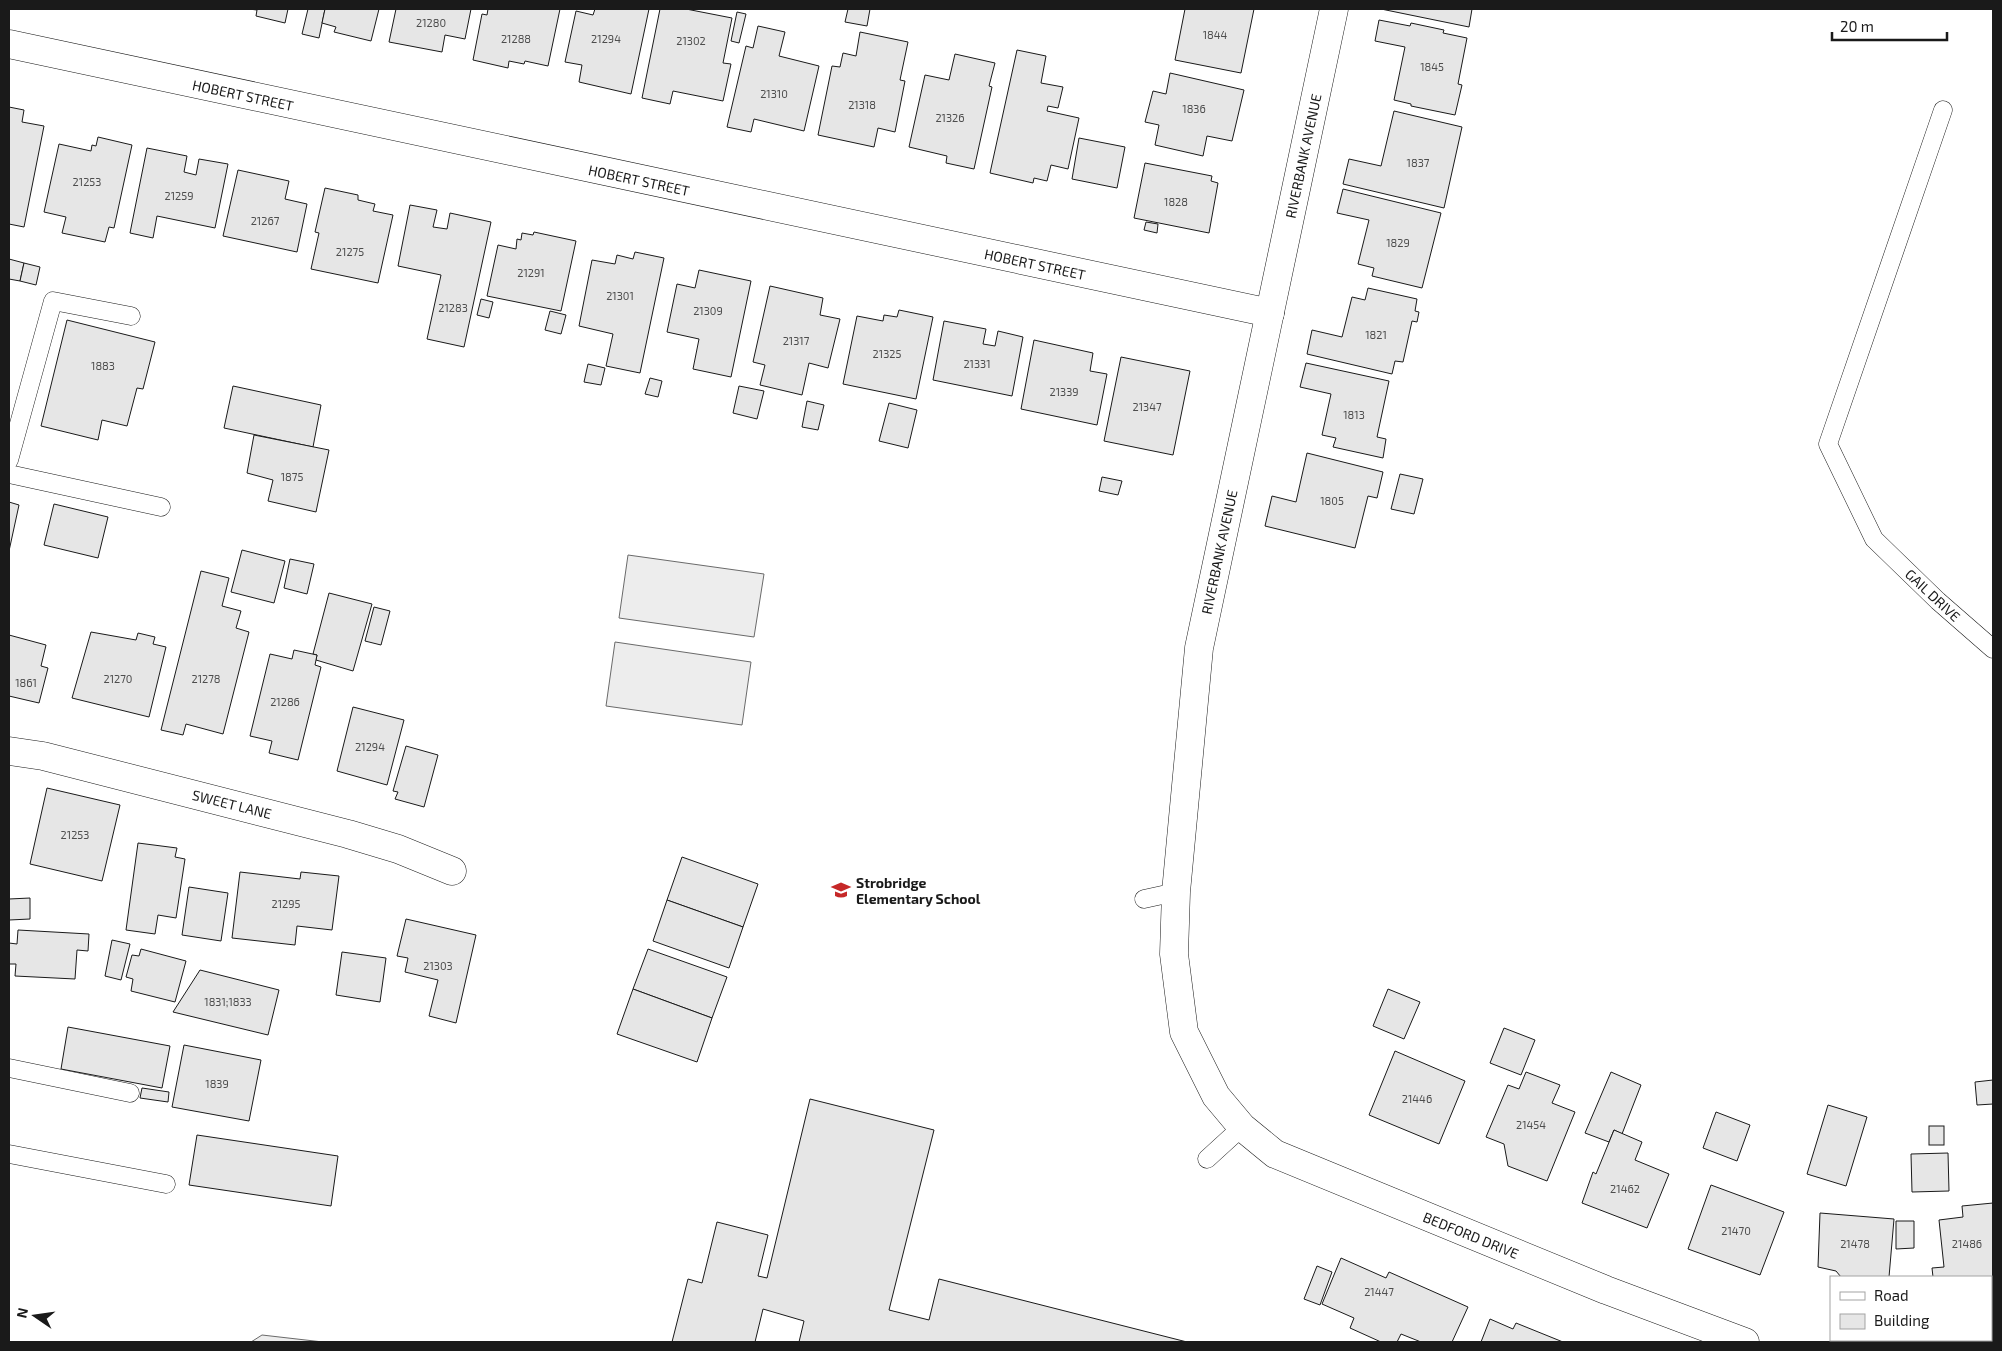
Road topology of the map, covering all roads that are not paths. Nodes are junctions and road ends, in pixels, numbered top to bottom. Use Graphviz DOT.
graph roads {
  1 [pos="1334,9"];
  2 [pos="9,44"];
  3 [pos="1943,110"];
  4 [pos="1270,313"];
  5 [pos="131,316"];
  6 [pos="9,460"];
  7 [pos="9,474"];
  8 [pos="161,507"];
  9 [pos="1993,649"];
  10 [pos="9,751"];
  11 [pos="452,871"];
  12 [pos="1176,892"];
  13 [pos="1144,899"];
  14 [pos="9,1068"];
  15 [pos="130,1093"];
  16 [pos="1216,1096"];
  17 [pos="1242,1127"];
  18 [pos="9,1154"];
  19 [pos="1207,1159"];
  20 [pos="166,1184"];
  21 [pos="1745,1342"];
  1 -- 4 [label="street, RIVERBANK AVENUE"];
  2 -- 4 [label="street, HOBERT STREET"];
  3 -- 9 [label="lane, GAIL DRIVE"];
  4 -- 12 [label="street, RIVERBANK AVENUE"];
  5 -- 6 [label="lane"];
  7 -- 8 [label="lane"];
  10 -- 11 [label="street, SWEET LANE"];
  12 -- 13 [label="lane"];
  12 -- 16 [label="street, RIVERBANK AVENUE"];
  14 -- 15 [label="lane"];
  16 -- 17 [label="street, BEDFORD DRIVE"];
  17 -- 19 [label="lane"];
  17 -- 21 [label="street, BEDFORD DRIVE"];
  18 -- 20 [label="lane"];
}
